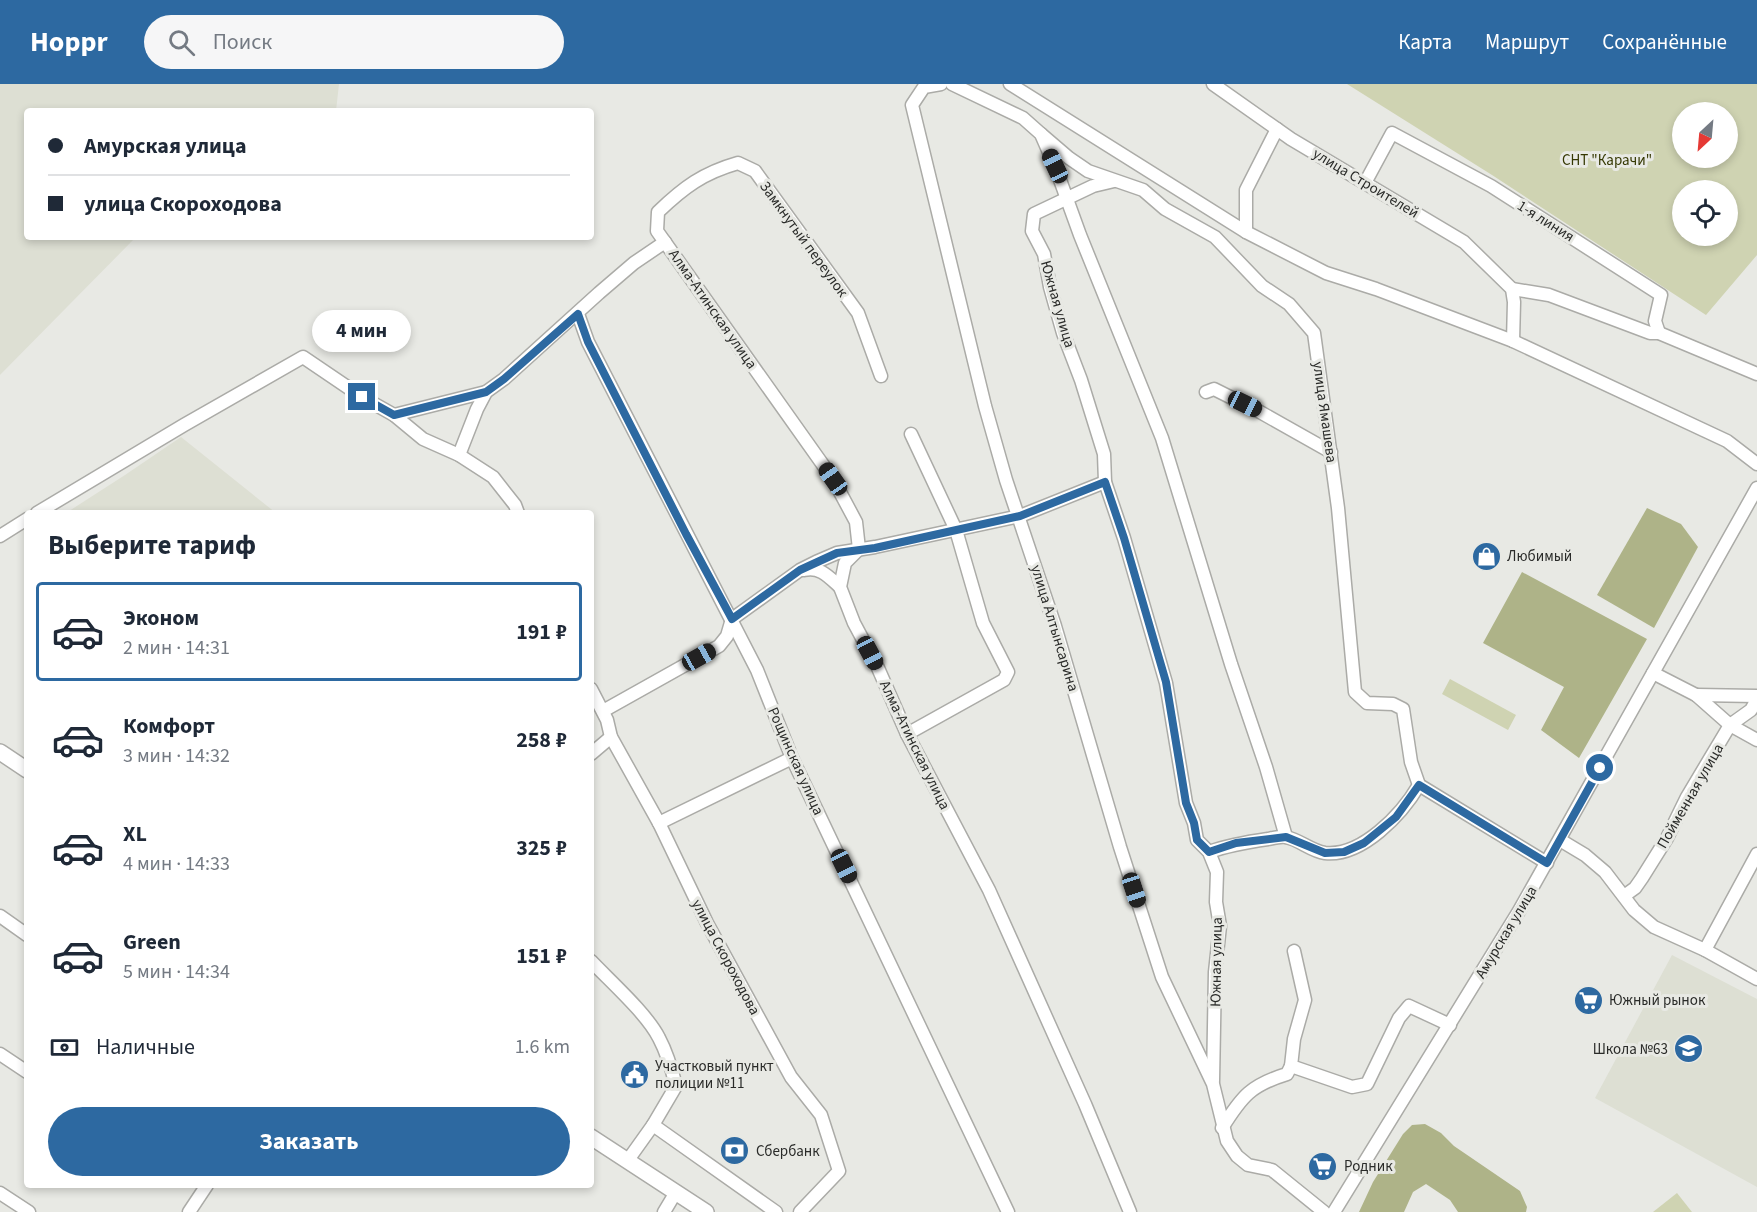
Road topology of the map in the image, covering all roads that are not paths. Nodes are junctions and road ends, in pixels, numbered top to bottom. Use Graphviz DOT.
graph roads {
  1 [pos="941,84"];
  2 [pos="952,84"];
  3 [pos="1010,84"];
  4 [pos="1213,84"];
  5 [pos="1277,129"];
  6 [pos="1041,134"];
  7 [pos="1114,181"];
  8 [pos="1365,183"];
  9 [pos="1067,199"];
  10 [pos="1246,232"];
  11 [pos="665,242"];
  12 [pos="1512,288"];
  13 [pos="578,314"];
  14 [pos="1659,333"];
  15 [pos="1513,341"];
  16 [pos="1757,374"];
  17 [pos="881,376"];
  18 [pos="486,392"];
  19 [pos="1206,392"];
  20 [pos="394,415"];
  21 [pos="911,434"];
  22 [pos="1331,452"];
  23 [pos="459,455"];
  24 [pos="1757,464"];
  25 [pos="1105,482"];
  26 [pos="1757,488"];
  27 [pos="42,510"];
  28 [pos="517,510"];
  29 [pos="1020,516"];
  30 [pos="24,521"];
  31 [pos="14,526"];
  32 [pos="956,530"];
  33 [pos="24,531"];
  34 [pos="0,536"];
  35 [pos="859,549"];
  36 [pos="800,570"];
  37 [pos="840,587"];
  38 [pos="732,619"];
  39 [pos="1653,673"];
  40 [pos="594,694"];
  41 [pos="1696,695"];
  42 [pos="1755,702"];
  43 [pos="603,711"];
  44 [pos="1731,725"];
  45 [pos="907,734"];
  46 [pos="611,737"];
  47 [pos="1753,738"];
  48 [pos="594,751"];
  49 [pos="0,752"];
  50 [pos="792,758"];
  51 [pos="24,768"];
  52 [pos="1419,785"];
  53 [pos="659,823"];
  54 [pos="1286,837"];
  55 [pos="1560,840"];
  56 [pos="1209,852"];
  57 [pos="1757,854"];
  58 [pos="1547,863"];
  59 [pos="1624,896"];
  60 [pos="0,916"];
  61 [pos="24,933"];
  62 [pos="1705,950"];
  63 [pos="1294,951"];
  64 [pos="594,964"];
  65 [pos="1757,979"];
  66 [pos="1450,1025"];
  67 [pos="0,1054"];
  68 [pos="1291,1066"];
  69 [pos="24,1070"];
  70 [pos="1213,1084"];
  71 [pos="653,1125"];
  72 [pos="1222,1128"];
  73 [pos="594,1139"];
  74 [pos="628,1161"];
  75 [pos="204,1188"];
  76 [pos="676,1192"];
  77 [pos="0,1193"];
  78 [pos="29,1212"];
  79 [pos="189,1212"];
  80 [pos="664,1212"];
  81 [pos="706,1212"];
  82 [pos="776,1212"];
  83 [pos="800,1212"];
  84 [pos="1008,1212"];
  85 [pos="1130,1212"];
  86 [pos="1324,1212"];
  87 [pos="1334,1212"];
  1 -- 29 [label="street, улица Алтынсарина"];
  2 -- 6 [label="street, улица Ямашева"];
  3 -- 10 [label="street"];
  4 -- 5 [label="street, улица Строителей"];
  5 -- 8 [label="street, улица Строителей"];
  5 -- 10 [label="street"];
  6 -- 7 [label="street, улица Ямашева"];
  6 -- 9 [label="street"];
  7 -- 9 [label="street"];
  7 -- 22 [label="street, улица Ямашева"];
  8 -- 12 [label="street, улица Строителей"];
  8 -- 14 [label="street, 1-я линия"];
  9 -- 25 [label="street, Южная улица"];
  9 -- 54 [label="street"];
  10 -- 15 [label="street"];
  11 -- 13 [label="street"];
  11 -- 17 [label="street, Замкнутый переулок"];
  11 -- 35 [label="street, Алма-Атинская улица"];
  12 -- 14 [label="street"];
  12 -- 15 [label="street"];
  13 -- 18 [label="street"];
  13 -- 38 [label="street, Рощинская улица"];
  14 -- 16 [label="street"];
  15 -- 24 [label="street"];
  18 -- 20 [label="street"];
  18 -- 23 [label="street"];
  19 -- 22 [label="street"];
  20 -- 23 [label="street"];
  20 -- 27 [label="street"];
  21 -- 32 [label="street"];
  22 -- 52 [label="street, улица Ямашева"];
  23 -- 28 [label="street"];
  25 -- 29 [label="street"];
  25 -- 56 [label="street, Южная улица"];
  26 -- 39 [label="street, Амурская улица"];
  29 -- 32 [label="street"];
  29 -- 70 [label="street, улица Алтынсарина"];
  30 -- 31 [label="street"];
  31 -- 33 [label="street"];
  31 -- 34 [label="street"];
  32 -- 35 [label="street"];
  32 -- 45 [label="street"];
  35 -- 36 [label="street"];
  35 -- 37 [label="street"];
  36 -- 37 [label="street"];
  36 -- 38 [label="street"];
  37 -- 45 [label="street, Алма-Атинская улица"];
  38 -- 43 [label="street"];
  38 -- 50 [label="street, Рощинская улица"];
  39 -- 41 [label="street"];
  39 -- 55 [label="street, Амурская улица"];
  40 -- 43 [label="street, улица Скороходова"];
  41 -- 42 [label="street"];
  41 -- 44 [label="street"];
  42 -- 44 [label="street, Пойменная улица"];
  42 -- 47 [label="street"];
  43 -- 46 [label="street, улица Скороходова"];
  44 -- 47 [label="street"];
  44 -- 59 [label="street, Пойменная улица"];
  45 -- 85 [label="street, Алма-Атинская улица"];
  46 -- 48 [label="street"];
  46 -- 53 [label="street, улица Скороходова"];
  49 -- 51 [label="main road"];
  50 -- 53 [label="street"];
  50 -- 84 [label="street, Рощинская улица"];
  52 -- 54 [label="street"];
  52 -- 58 [label="street"];
  53 -- 83 [label="street, улица Скороходова"];
  54 -- 56 [label="street"];
  55 -- 58 [label="street, Амурская улица"];
  55 -- 59 [label="street"];
  56 -- 70 [label="street, Южная улица"];
  57 -- 62 [label="street"];
  58 -- 66 [label="street, Амурская улица"];
  59 -- 62 [label="street"];
  60 -- 61 [label="street"];
  62 -- 65 [label="street"];
  63 -- 68 [label="street"];
  64 -- 71 [label="street"];
  66 -- 68 [label="street"];
  66 -- 87 [label="street, Амурская улица"];
  67 -- 69 [label="street"];
  68 -- 72 [label="street"];
  70 -- 72 [label="street, улица Алтынсарина"];
  71 -- 74 [label="street"];
  71 -- 82 [label="street"];
  72 -- 86 [label="street, улица Алтынсарина"];
  73 -- 74 [label="main road"];
  74 -- 76 [label="main road"];
  75 -- 79 [label="street"];
  76 -- 80 [label="street"];
  76 -- 81 [label="main road"];
  77 -- 78 [label="street"];
}
